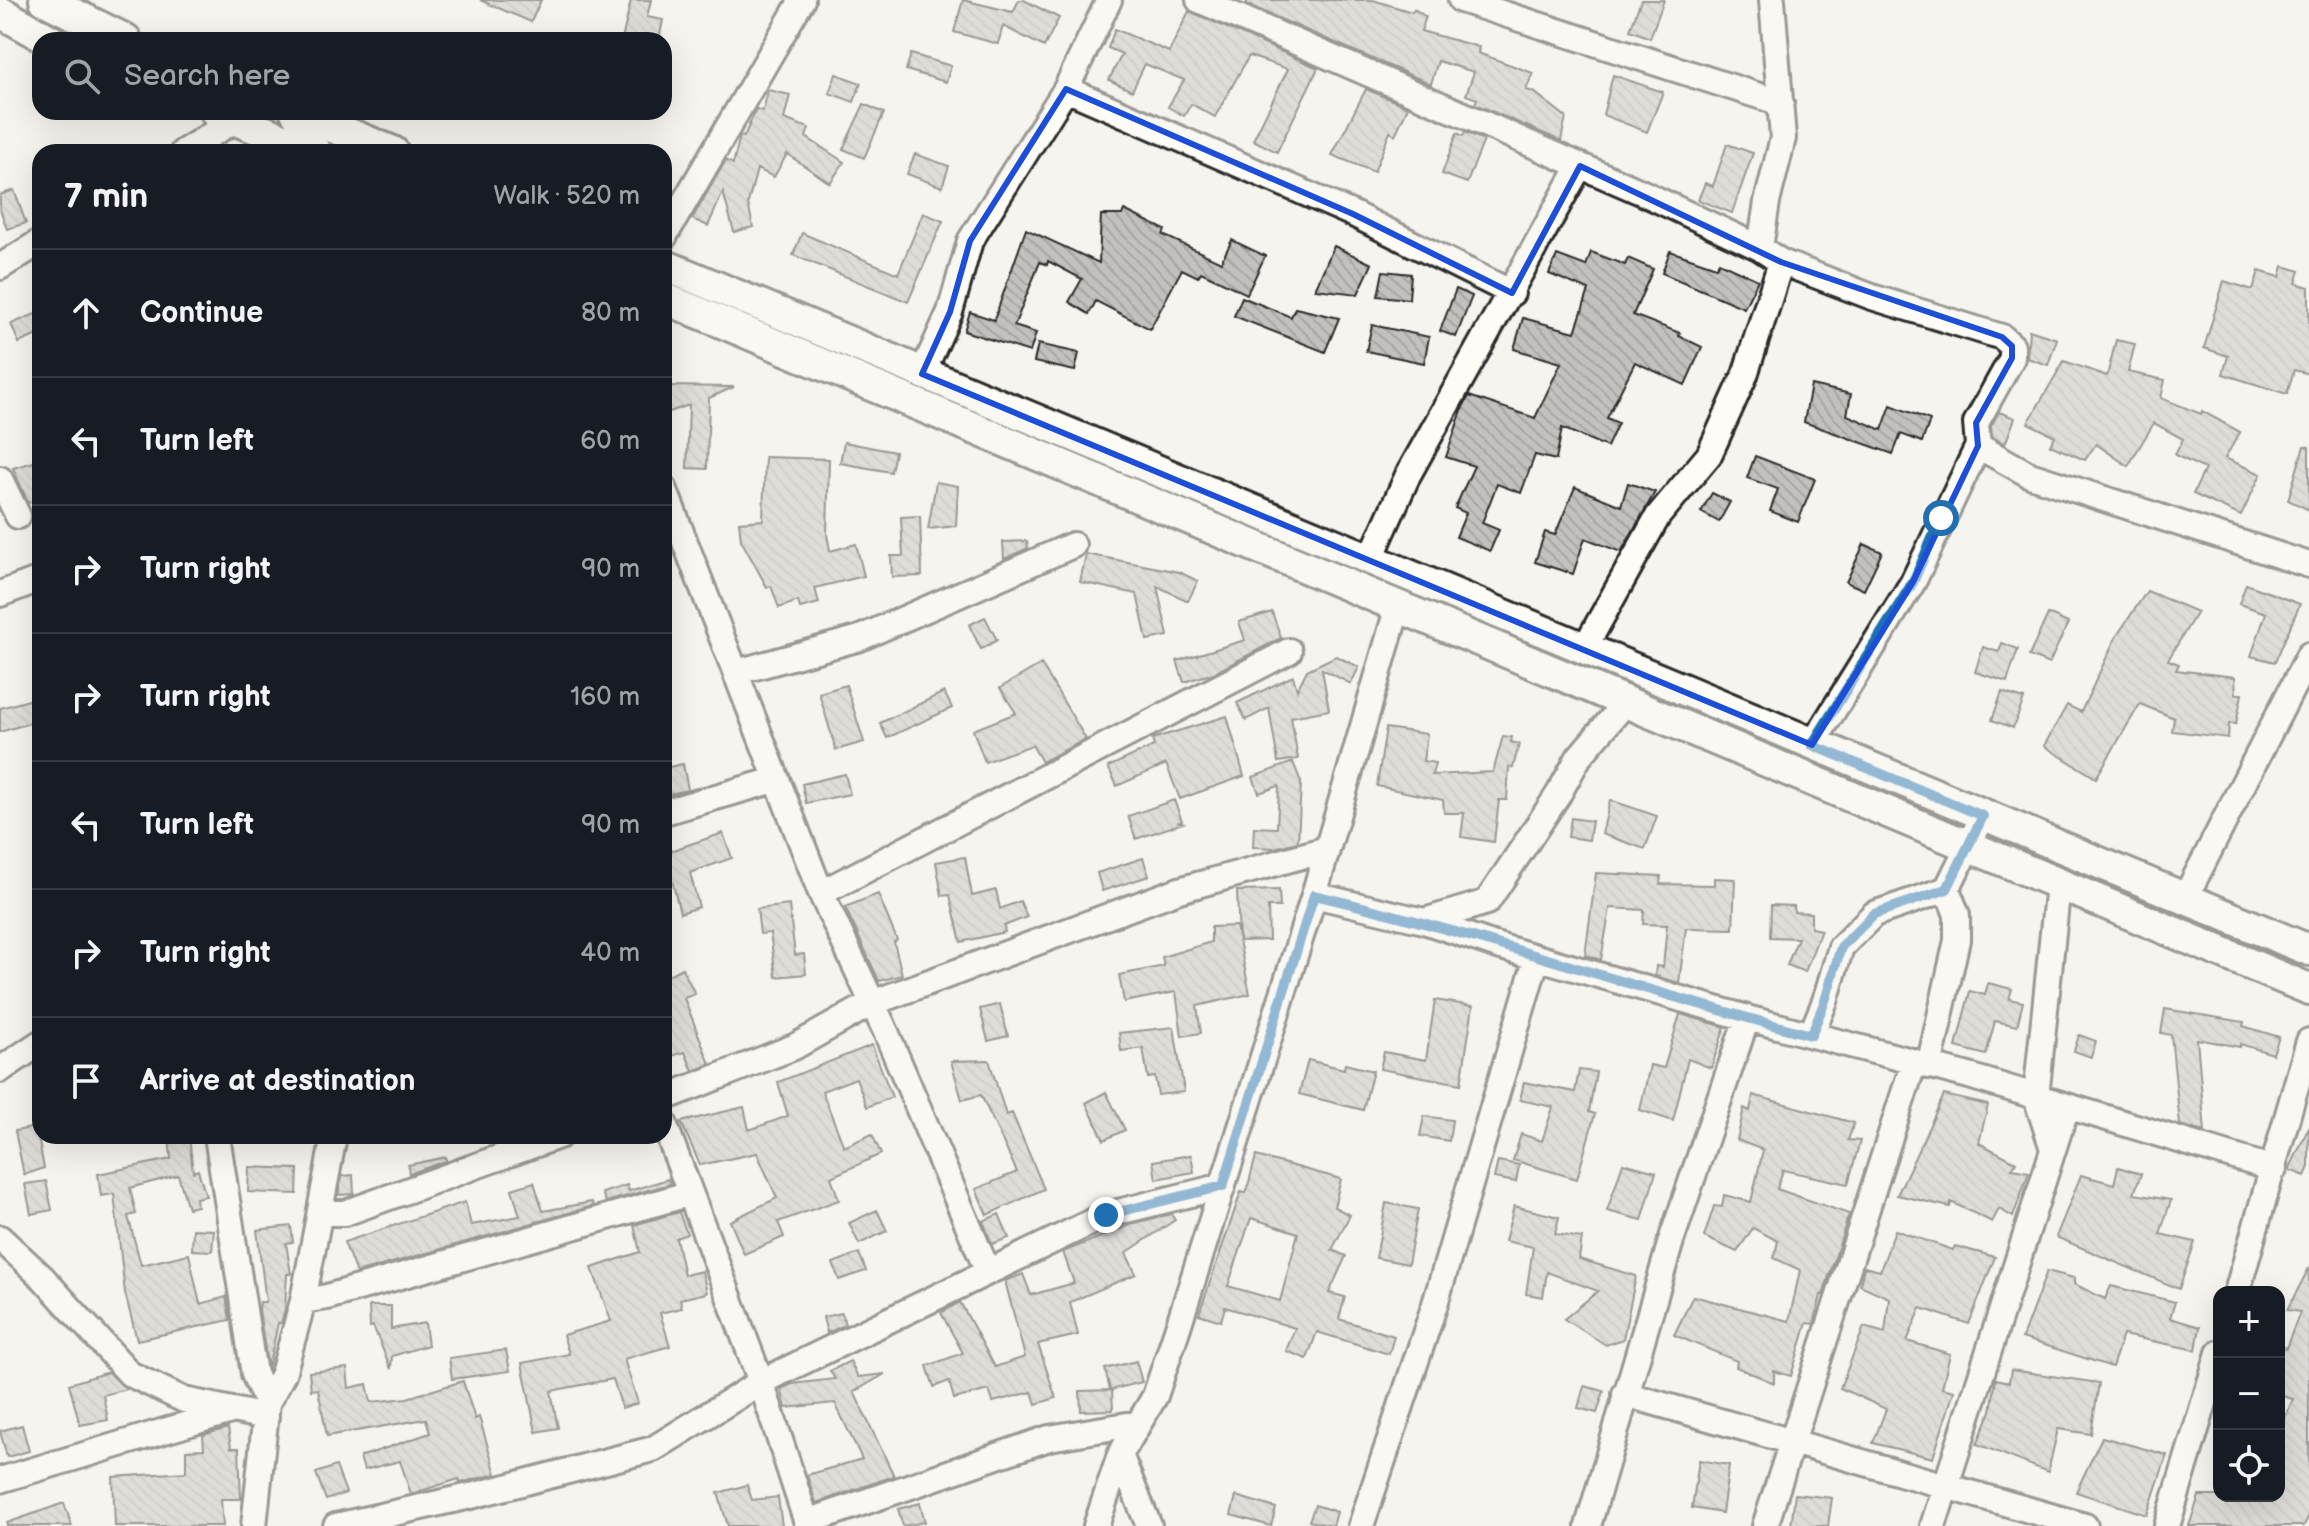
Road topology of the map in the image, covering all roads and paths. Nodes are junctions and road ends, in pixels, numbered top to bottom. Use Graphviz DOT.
graph roads {
  1 [pos="45,0"];
  2 [pos="802,0"];
  3 [pos="1109,0"];
  4 [pos="1199,0"];
  5 [pos="1461,0"];
  6 [pos="1772,0"];
  7 [pos="0,12"];
  8 [pos="36,32"];
  9 [pos="110,32"];
  10 [pos="1066,89"];
  11 [pos="1781,103"];
  12 [pos="220,120"];
  13 [pos="235,120"];
  14 [pos="315,120"];
  15 [pos="192,144"];
  16 [pos="296,144"];
  17 [pos="374,144"];
  18 [pos="1580,166"];
  19 [pos="672,223"];
  20 [pos="32,247"];
  21 [pos="1760,248"];
  22 [pos="1781,262"];
  23 [pos="0,267"];
  24 [pos="672,268"];
  25 [pos="1512,293"];
  26 [pos="672,301"];
  27 [pos="922,374"];
  28 [pos="1978,446"];
  29 [pos="0,479"];
  30 [pos="672,508"];
  31 [pos="18,516"];
  32 [pos="1073,545"];
  33 [pos="1370,560"];
  34 [pos="2303,567"];
  35 [pos="32,582"];
  36 [pos="0,594"];
  37 [pos="1398,606"];
  38 [pos="1584,649"];
  39 [pos="1289,651"];
  40 [pos="2309,655"];
  41 [pos="737,672"];
  42 [pos="1626,702"];
  43 [pos="1812,745"];
  44 [pos="775,780"];
  45 [pos="672,810"];
  46 [pos="1983,816"];
  47 [pos="1968,846"];
  48 [pos="1327,849"];
  49 [pos="2058,884"];
  50 [pos="1947,889"];
  51 [pos="821,893"];
  52 [pos="1314,895"];
  53 [pos="2185,898"];
  54 [pos="1487,902"];
  55 [pos="1424,921"];
  56 [pos="1498,946"];
  57 [pos="2309,950"];
  58 [pos="1537,957"];
  59 [pos="2309,989"];
  60 [pos="872,1003"];
  61 [pos="1747,1018"];
  62 [pos="1811,1035"];
  63 [pos="2309,1041"];
  64 [pos="32,1048"];
  65 [pos="1921,1064"];
  66 [pos="0,1070"];
  67 [pos="672,1095"];
  68 [pos="2036,1097"];
  69 [pos="2067,1106"];
  70 [pos="218,1144"];
  71 [pos="333,1144"];
  72 [pos="537,1144"];
  73 [pos="671,1144"];
  74 [pos="2053,1149"];
  75 [pos="2274,1169"];
  76 [pos="1223,1186"];
  77 [pos="688,1194"];
  78 [pos="320,1213"];
  79 [pos="0,1238"];
  80 [pos="988,1272"];
  81 [pos="2239,1286"];
  82 [pos="303,1301"];
  83 [pos="2217,1358"];
  84 [pos="761,1382"];
  85 [pos="1625,1394"];
  86 [pos="266,1410"];
  87 [pos="230,1411"];
  88 [pos="1139,1423"];
  89 [pos="1789,1442"];
  90 [pos="1120,1455"];
  91 [pos="0,1480"];
  92 [pos="1945,1484"];
  93 [pos="808,1524"];
  94 [pos="254,1526"];
  95 [pos="336,1526"];
  96 [pos="1096,1526"];
  97 [pos="1149,1526"];
  98 [pos="1361,1526"];
  99 [pos="1588,1526"];
  100 [pos="1765,1526"];
  101 [pos="1933,1526"];
  102 [pos="2085,1526"];
  103 [pos="2167,1526"];
  1 -- 9 [label="main road"];
  2 -- 19 [label="street"];
  3 -- 10 [label="street"];
  4 -- 18 [label="street"];
  5 -- 11 [label="street"];
  6 -- 11 [label="street"];
  7 -- 8 [label="main road"];
  10 -- 25 [label="street"];
  10 -- 27 [label="street"];
  11 -- 21 [label="street"];
  12 -- 15 [label="street"];
  13 -- 16 [label="main road"];
  14 -- 17 [label="main road"];
  18 -- 21 [label="street"];
  18 -- 25 [label="street"];
  20 -- 23 [label="street"];
  21 -- 22 [label="street"];
  22 -- 28 [label="street"];
  22 -- 38 [label="street"];
  24 -- 27 [label="main road"];
  25 -- 33 [label="street"];
  26 -- 37 [label="main road"];
  27 -- 33 [label="main road"];
  28 -- 34 [label="street"];
  28 -- 43 [label="street"];
  29 -- 31 [label="street"];
  30 -- 41 [label="street"];
  32 -- 41 [label="street"];
  33 -- 38 [label="main road"];
  35 -- 36 [label="street"];
  37 -- 42 [label="main road"];
  37 -- 48 [label="street"];
  38 -- 43 [label="main road"];
  39 -- 51 [label="street"];
  40 -- 53 [label="street"];
  41 -- 44 [label="street"];
  42 -- 47 [label="main road"];
  42 -- 54 [label="street"];
  43 -- 46 [label="main road"];
  44 -- 45 [label="street"];
  44 -- 51 [label="street"];
  46 -- 47 [label="street"];
  46 -- 53 [label="main road"];
  47 -- 49 [label="main road"];
  47 -- 50 [label="street"];
  48 -- 52 [label="street"];
  48 -- 60 [label="street"];
  49 -- 59 [label="main road"];
  49 -- 68 [label="street"];
  50 -- 62 [label="street"];
  50 -- 65 [label="street"];
  51 -- 60 [label="street"];
  52 -- 55 [label="street"];
  52 -- 76 [label="street"];
  53 -- 57 [label="main road"];
  54 -- 55 [label="street"];
  54 -- 56 [label="street"];
  55 -- 56 [label="street"];
  56 -- 58 [label="street"];
  58 -- 61 [label="street"];
  58 -- 98 [label="street"];
  60 -- 67 [label="street"];
  60 -- 80 [label="street"];
  61 -- 62 [label="street"];
  61 -- 85 [label="street"];
  62 -- 65 [label="street"];
  63 -- 75 [label="street"];
  64 -- 66 [label="street"];
  65 -- 68 [label="street"];
  65 -- 89 [label="street"];
  68 -- 69 [label="street"];
  68 -- 74 [label="street"];
  69 -- 74 [label="street"];
  69 -- 75 [label="street"];
  70 -- 86 [label="street"];
  71 -- 78 [label="street"];
  72 -- 78 [label="street"];
  73 -- 77 [label="street"];
  74 -- 92 [label="street"];
  75 -- 81 [label="street"];
  76 -- 80 [label="street"];
  76 -- 88 [label="street"];
  77 -- 82 [label="street"];
  77 -- 84 [label="street"];
  78 -- 82 [label="street"];
  79 -- 87 [label="street"];
  80 -- 84 [label="street"];
  82 -- 86 [label="street"];
  83 -- 103 [label="street"];
  84 -- 93 [label="street"];
  84 -- 95 [label="street"];
  85 -- 89 [label="street"];
  85 -- 99 [label="street"];
  86 -- 87 [label="street"];
  86 -- 94 [label="street"];
  87 -- 91 [label="street"];
  88 -- 90 [label="street"];
  88 -- 93 [label="street"];
  89 -- 92 [label="street"];
  89 -- 100 [label="street"];
  90 -- 96 [label="street"];
  90 -- 97 [label="street"];
  92 -- 101 [label="street"];
  92 -- 102 [label="street"];
}
